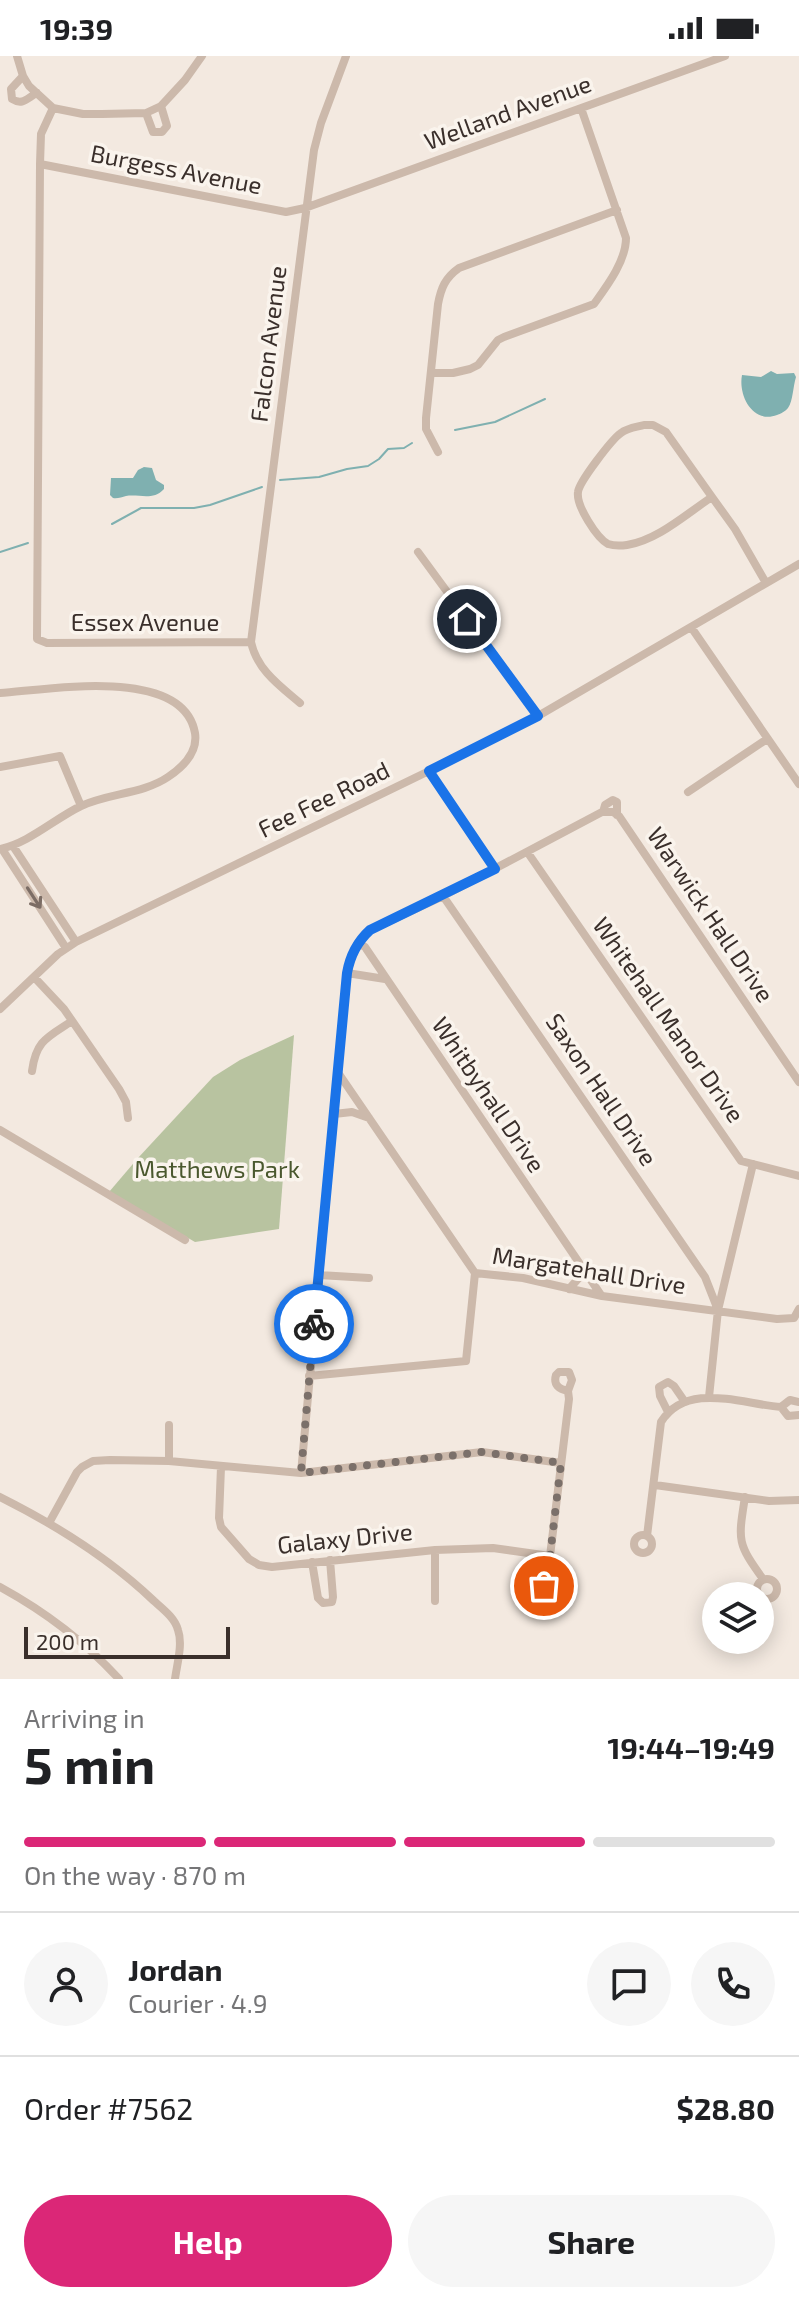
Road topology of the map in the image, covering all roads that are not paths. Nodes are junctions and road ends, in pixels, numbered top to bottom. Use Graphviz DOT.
graph roads {
  1 [pos="17,56"];
  2 [pos="202,56"];
  3 [pos="346,56"];
  4 [pos="725,56"];
  5 [pos="23,76"];
  6 [pos="37,93"];
  7 [pos="161,106"];
  8 [pos="53,108"];
  9 [pos="581,108"];
  10 [pos="146,113"];
  11 [pos="40,164"];
  12 [pos="305,208"];
  13 [pos="617,210"];
  14 [pos="432,373"];
  15 [pos="438,452"];
  16 [pos="571,480"];
  17 [pos="580,484"];
  18 [pos="712,497"];
  19 [pos="418,552"];
  20 [pos="799,564"];
  21 [pos="766,583"];
  22 [pos="691,627"];
  23 [pos="251,642"];
  24 [pos="0,693"];
  25 [pos="300,703"];
  26 [pos="538,716"];
  27 [pos="767,739"];
  28 [pos="0,767"];
  29 [pos="429,771"];
  30 [pos="799,784"];
  31 [pos="688,792"];
  32 [pos="81,806"];
  33 [pos="13,846"];
  34 [pos="1,849"];
  35 [pos="528,853"];
  36 [pos="495,869"];
  37 [pos="443,896"];
  38 [pos="76,942"];
  39 [pos="358,943"];
  40 [pos="66,948"];
  41 [pos="347,973"];
  42 [pos="34,977"];
  43 [pos="385,979"];
  44 [pos="0,1009"];
  45 [pos="72,1021"];
  46 [pos="32,1071"];
  47 [pos="339,1074"];
  48 [pos="799,1082"];
  49 [pos="334,1114"];
  50 [pos="128,1118"];
  51 [pos="370,1119"];
  52 [pos="0,1130"];
  53 [pos="753,1164"];
  54 [pos="799,1176"];
  55 [pos="185,1240"];
  56 [pos="585,1271"];
  57 [pos="475,1273"];
  58 [pos="319,1275"];
  59 [pos="369,1278"];
  60 [pos="569,1289"];
  61 [pos="602,1296"];
  62 [pos="718,1310"];
  63 [pos="797,1314"];
  64 [pos="309,1376"];
  65 [pos="568,1391"];
  66 [pos="709,1397"];
  67 [pos="685,1402"];
  68 [pos="799,1402"];
  69 [pos="781,1407"];
  70 [pos="668,1412"];
  71 [pos="799,1415"];
  72 [pos="169,1425"];
  73 [pos="169,1461"];
  74 [pos="561,1463"];
  75 [pos="221,1467"];
  76 [pos="301,1473"];
  77 [pos="655,1485"];
  78 [pos="0,1497"];
  79 [pos="745,1497"];
  80 [pos="799,1500"];
  81 [pos="49,1523"];
  82 [pos="647,1536"];
  83 [pos="435,1550"];
  84 [pos="550,1556"];
  85 [pos="330,1560"];
  86 [pos="312,1562"];
  87 [pos="763,1579"];
  88 [pos="544,1586"];
  89 [pos="0,1587"];
  90 [pos="435,1601"];
  91 [pos="119,1679"];
  92 [pos="175,1679"];
  1 -- 5 [label="street"];
  2 -- 7 [label="street"];
  3 -- 12 [label="street, Falcon Avenue"];
  4 -- 9 [label="street, Welland Avenue"];
  5 -- 6 [label="street"];
  5 -- 6 [label="street"];
  6 -- 8 [label="street"];
  7 -- 10 [label="street"];
  7 -- 10 [label="street"];
  8 -- 10 [label="street"];
  8 -- 11 [label="street"];
  9 -- 12 [label="street, Welland Avenue"];
  9 -- 13 [label="street"];
  11 -- 12 [label="street, Burgess Avenue"];
  11 -- 23 [label="street, Essex Avenue"];
  12 -- 23 [label="street, Falcon Avenue"];
  13 -- 14 [label="street"];
  13 -- 14 [label="street"];
  14 -- 15 [label="street"];
  16 -- 17 [label="street"];
  17 -- 18 [label="street"];
  17 -- 18 [label="street"];
  18 -- 21 [label="street"];
  19 -- 26 [label="street"];
  20 -- 21 [label="street, Fee Fee Road"];
  21 -- 22 [label="street, Fee Fee Road"];
  22 -- 26 [label="street, Fee Fee Road"];
  22 -- 27 [label="street"];
  23 -- 25 [label="street"];
  24 -- 32 [label="street"];
  26 -- 29 [label="street, Fee Fee Road"];
  27 -- 30 [label="street"];
  27 -- 31 [label="street"];
  28 -- 32 [label="street"];
  29 -- 36 [label="street"];
  29 -- 38 [label="street, Fee Fee Road"];
  32 -- 33 [label="street"];
  33 -- 34 [label="street"];
  33 -- 38 [label="street"];
  34 -- 40 [label="street, one-way"];
  35 -- 36 [label="street"];
  35 -- 48 [label="street, Warwick Hall Drive"];
  35 -- 53 [label="street, Whitehall Manor Drive"];
  36 -- 37 [label="street"];
  37 -- 39 [label="street"];
  37 -- 62 [label="street, Saxon Hall Drive"];
  38 -- 40 [label="street, Fee Fee Road"];
  39 -- 41 [label="street"];
  39 -- 43 [label="street, Whitbyhall Drive"];
  40 -- 42 [label="street, Fee Fee Road"];
  41 -- 43 [label="street"];
  41 -- 47 [label="street"];
  42 -- 44 [label="street, Fee Fee Road"];
  42 -- 45 [label="street"];
  43 -- 56 [label="street, Whitbyhall Drive"];
  45 -- 46 [label="street"];
  45 -- 50 [label="street"];
  47 -- 49 [label="street"];
  47 -- 51 [label="street, Margatehall Drive"];
  49 -- 51 [label="street"];
  49 -- 58 [label="street"];
  51 -- 57 [label="street, Margatehall Drive"];
  52 -- 55 [label="street"];
  53 -- 54 [label="street, Whitehall Manor Drive"];
  53 -- 62 [label="street"];
  56 -- 60 [label="street"];
  56 -- 61 [label="street, Whitbyhall Drive"];
  57 -- 60 [label="street, Margatehall Drive"];
  57 -- 64 [label="street"];
  58 -- 59 [label="street"];
  58 -- 64 [label="street"];
  60 -- 61 [label="street, Margatehall Drive"];
  61 -- 62 [label="street, Margatehall Drive"];
  62 -- 63 [label="street, Margatehall Drive"];
  62 -- 66 [label="street"];
  64 -- 76 [label="street"];
  65 -- 74 [label="street"];
  66 -- 67 [label="street"];
  66 -- 69 [label="street"];
  67 -- 70 [label="street"];
  67 -- 70 [label="street"];
  68 -- 69 [label="street"];
  69 -- 71 [label="street"];
  70 -- 77 [label="street"];
  72 -- 73 [label="street"];
  73 -- 75 [label="street"];
  73 -- 81 [label="street"];
  74 -- 76 [label="street"];
  74 -- 84 [label="street"];
  75 -- 76 [label="street"];
  75 -- 86 [label="street, Galaxy Drive"];
  77 -- 79 [label="street"];
  77 -- 82 [label="street"];
  78 -- 81 [label="street"];
  79 -- 80 [label="street"];
  79 -- 87 [label="street"];
  81 -- 92 [label="street"];
  83 -- 84 [label="street, Galaxy Drive"];
  83 -- 85 [label="street, Galaxy Drive"];
  83 -- 90 [label="street"];
  84 -- 88 [label="street"];
  85 -- 86 [label="street, Galaxy Drive"];
  85 -- 86 [label="street"];
  89 -- 91 [label="street"];
}
